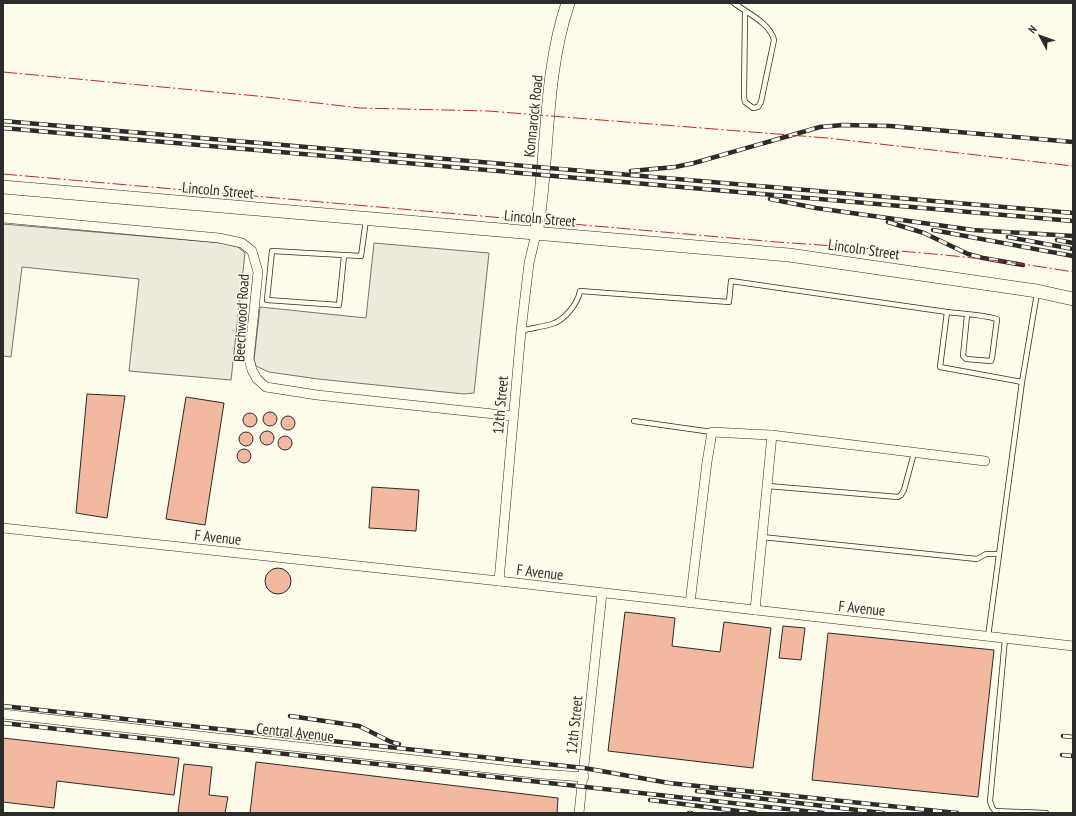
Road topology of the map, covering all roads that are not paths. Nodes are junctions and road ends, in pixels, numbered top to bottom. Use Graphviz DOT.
graph roads {
  1 [pos="568,3"];
  2 [pos="734,3"];
  3 [pos="745,11"];
  4 [pos="3,187"];
  5 [pos="3,218"];
  6 [pos="366,219"];
  7 [pos="536,234"];
  8 [pos="344,256"];
  9 [pos="1037,291"];
  10 [pos="1073,299"];
  11 [pos="948,312"];
  12 [pos="967,315"];
  13 [pos="521,331"];
  14 [pos="1022,382"];
  15 [pos="513,416"];
  16 [pos="634,421"];
  17 [pos="712,432"];
  18 [pos="772,436"];
  19 [pos="914,453"];
  20 [pos="985,461"];
  21 [pos="768,486"];
  22 [pos="3,528"];
  23 [pos="761,537"];
  24 [pos="998,554"];
  25 [pos="499,581"];
  26 [pos="602,593"];
  27 [pos="690,603"];
  28 [pos="755,610"];
  29 [pos="988,636"];
  30 [pos="1005,639"];
  31 [pos="1073,646"];
  32 [pos="3,714"];
  33 [pos="584,777"];
  34 [pos="582,813"];
  35 [pos="1046,813"];
  1 -- 7 [label="main road, Konnarock Road"];
  2 -- 3 [label="lane"];
  3 -- 3 [label="lane"];
  4 -- 6 [label="main road, Lincoln Street"];
  5 -- 15 [label="street, Beechwood Road"];
  6 -- 7 [label="main road, Lincoln Street"];
  6 -- 8 [label="lane"];
  7 -- 9 [label="main road, Lincoln Street"];
  7 -- 13 [label="street, 12th Street"];
  8 -- 8 [label="lane"];
  9 -- 10 [label="main road, Lincoln Street"];
  9 -- 14 [label="lane"];
  11 -- 12 [label="lane"];
  11 -- 13 [label="lane"];
  11 -- 14 [label="lane"];
  12 -- 12 [label="lane"];
  13 -- 15 [label="street, 12th Street"];
  14 -- 24 [label="lane"];
  15 -- 25 [label="street, 12th Street"];
  16 -- 17 [label="lane"];
  17 -- 18 [label="street"];
  17 -- 27 [label="street"];
  18 -- 19 [label="street"];
  18 -- 21 [label="street"];
  19 -- 20 [label="street"];
  19 -- 21 [label="lane"];
  21 -- 23 [label="street"];
  22 -- 25 [label="street, F Avenue"];
  23 -- 24 [label="lane"];
  23 -- 28 [label="street"];
  24 -- 29 [label="lane"];
  25 -- 26 [label="street, F Avenue"];
  26 -- 27 [label="street, F Avenue"];
  26 -- 33 [label="street, 12th Street"];
  27 -- 28 [label="street, F Avenue"];
  28 -- 29 [label="street, F Avenue"];
  29 -- 30 [label="street, F Avenue"];
  30 -- 31 [label="street, F Avenue"];
  30 -- 35 [label="lane"];
  32 -- 33 [label="street, Central Avenue"];
  33 -- 34 [label="street, 12th Street"];
}
